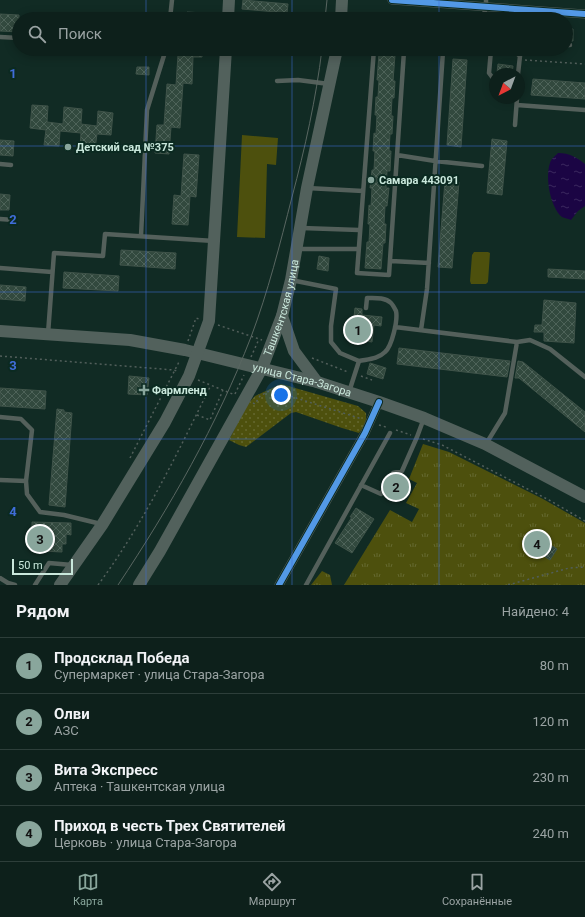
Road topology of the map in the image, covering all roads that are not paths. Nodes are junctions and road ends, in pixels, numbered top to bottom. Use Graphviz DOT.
graph roads {
  1 [pos="172,0"];
  2 [pos="229,0"];
  3 [pos="342,0"];
  4 [pos="392,0"];
  5 [pos="486,4"];
  6 [pos="171,12"];
  7 [pos="228,12"];
  8 [pos="341,12"];
  9 [pos="522,12"];
  10 [pos="573,14"];
  11 [pos="585,14"];
  12 [pos="0,37"];
  13 [pos="12,38"];
  14 [pos="164,56"];
  15 [pos="226,56"];
  16 [pos="336,56"];
  17 [pos="373,56"];
  18 [pos="405,56"];
  19 [pos="442,56"];
  20 [pos="490,56"];
  21 [pos="520,56"];
  22 [pos="489,68"];
  23 [pos="518,68"];
  24 [pos="277,81"];
  25 [pos="330,84"];
  26 [pos="517,105"];
  27 [pos="585,110"];
  28 [pos="515,125"];
  29 [pos="397,155"];
  30 [pos="434,161"];
  31 [pos="0,164"];
  32 [pos="11,165"];
  33 [pos="482,166"];
  34 [pos="307,188"];
  35 [pos="363,191"];
  36 [pos="0,219"];
  37 [pos="14,220"];
  38 [pos="300,228"];
  39 [pos="359,230"];
  40 [pos="141,236"];
  41 [pos="214,241"];
  42 [pos="296,248"];
  43 [pos="358,249"];
  44 [pos="391,261"];
  45 [pos="428,263"];
  46 [pos="0,268"];
  47 [pos="52,272"];
  48 [pos="291,280"];
  49 [pos="366,308"];
  50 [pos="282,316"];
  51 [pos="395,326"];
  52 [pos="420,330"];
  53 [pos="0,331"];
  54 [pos="48,334"];
  55 [pos="517,342"];
  56 [pos="190,351"];
  57 [pos="359,361"];
  58 [pos="262,368"];
  59 [pos="585,377"];
  60 [pos="317,382"];
  61 [pos="349,392"];
  62 [pos="379,402"];
  63 [pos="0,417"];
  64 [pos="424,418"];
  65 [pos="390,433"];
  66 [pos="485,444"];
  67 [pos="0,480"];
  68 [pos="26,481"];
  69 [pos="361,486"];
  70 [pos="585,497"];
  71 [pos="102,525"];
  72 [pos="74,565"];
  73 [pos="0,578"];
  74 [pos="15,585"];
  75 [pos="35,585"];
  76 [pos="60,585"];
  77 [pos="139,585"];
  78 [pos="279,585"];
  79 [pos="306,585"];
  1 -- 6 [label="lane"];
  2 -- 7 [label="main road"];
  3 -- 8 [label="main road"];
  4 -- 5 [label="street"];
  5 -- 9 [label="street"];
  10 -- 11 [label="street"];
  12 -- 13 [label="lane"];
  14 -- 40 [label="lane"];
  15 -- 41 [label="main road"];
  16 -- 25 [label="main road, Ташкентская улица"];
  17 -- 35 [label="lane"];
  18 -- 29 [label="lane"];
  19 -- 30 [label="lane"];
  20 -- 22 [label="lane"];
  21 -- 23 [label="lane"];
  24 -- 25 [label="lane"];
  25 -- 34 [label="main road, Ташкентская улица"];
  26 -- 27 [label="lane"];
  26 -- 28 [label="lane"];
  29 -- 30 [label="lane"];
  29 -- 44 [label="lane"];
  30 -- 33 [label="lane"];
  30 -- 45 [label="lane"];
  31 -- 32 [label="lane"];
  34 -- 35 [label="lane"];
  34 -- 38 [label="main road, Ташкентская улица"];
  35 -- 39 [label="lane"];
  36 -- 37 [label="lane"];
  38 -- 39 [label="lane"];
  38 -- 42 [label="main road, Ташкентская улица"];
  39 -- 43 [label="lane"];
  40 -- 41 [label="lane"];
  40 -- 47 [label="lane"];
  41 -- 56 [label="main road"];
  42 -- 43 [label="lane"];
  42 -- 48 [label="main road, Ташкентская улица"];
  43 -- 44 [label="lane"];
  44 -- 45 [label="lane"];
  45 -- 52 [label="lane"];
  46 -- 47 [label="lane"];
  47 -- 54 [label="lane"];
  48 -- 50 [label="main road, Ташкентская улица"];
  48 -- 57 [label="lane"];
  49 -- 51 [label="lane"];
  50 -- 58 [label="main road, Ташкентская улица"];
  50 -- 60 [label="main road"];
  51 -- 52 [label="lane"];
  51 -- 57 [label="lane"];
  52 -- 55 [label="lane"];
  53 -- 54 [label="main road, улица Стара-Загора"];
  54 -- 56 [label="main road, улица Стара-Загора"];
  55 -- 59 [label="lane"];
  55 -- 66 [label="lane"];
  56 -- 58 [label="main road, улица Стара-Загора"];
  56 -- 71 [label="main road"];
  57 -- 61 [label="lane"];
  58 -- 60 [label="main road, улица Стара-Загора"];
  58 -- 77 [label="main road, Ташкентская улица"];
  60 -- 61 [label="main road, улица Стара-Загора"];
  61 -- 62 [label="main road, улица Стара-Загора"];
  62 -- 64 [label="main road, улица Стара-Загора"];
  62 -- 78 [label="street"];
  63 -- 68 [label="lane"];
  64 -- 66 [label="main road, улица Стара-Загора"];
  64 -- 69 [label="lane"];
  65 -- 69 [label="lane"];
  66 -- 70 [label="main road, улица Стара-Загора"];
  67 -- 68 [label="lane"];
  68 -- 71 [label="lane"];
  69 -- 79 [label="lane"];
  71 -- 72 [label="main road"];
  72 -- 75 [label="lane"];
  72 -- 76 [label="main road"];
  73 -- 74 [label="lane"];
}
